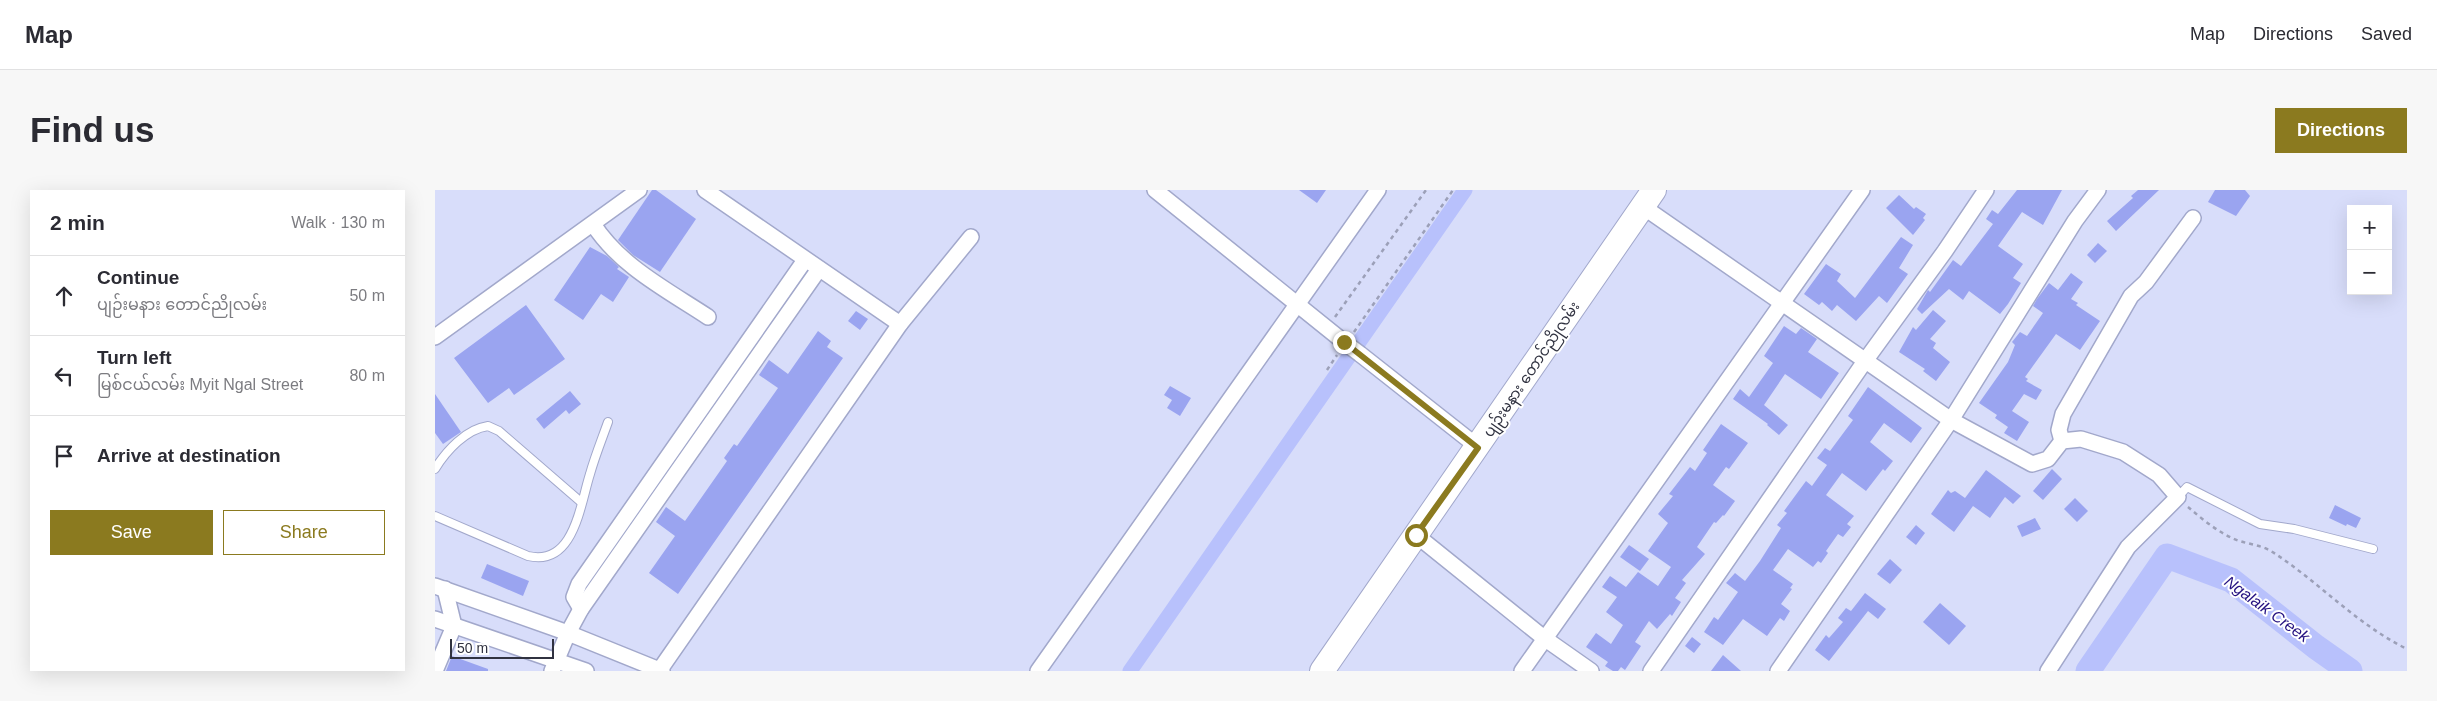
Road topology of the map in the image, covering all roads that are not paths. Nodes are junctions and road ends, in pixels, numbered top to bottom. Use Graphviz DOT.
graph roads {
  1 [pos="639,190"];
  2 [pos="705,190"];
  3 [pos="1155,190"];
  4 [pos="1378,190"];
  5 [pos="1862,190"];
  6 [pos="1986,190"];
  7 [pos="2098,190"];
  8 [pos="1173,196"];
  9 [pos="1648,198"];
  10 [pos="2193,218"];
  11 [pos="593,224"];
  12 [pos="971,236"];
  13 [pos="805,260"];
  14 [pos="819,269"];
  15 [pos="1782,304"];
  16 [pos="1297,305"];
  17 [pos="708,317"];
  18 [pos="900,324"];
  19 [pos="754,331"];
  20 [pos="435,338"];
  21 [pos="770,339"];
  22 [pos="1865,360"];
  23 [pos="727,368"];
  24 [pos="742,378"];
  25 [pos="1951,420"];
  26 [pos="609,422"];
  27 [pos="2062,441"];
  28 [pos="1478,448"];
  29 [pos="435,469"];
  30 [pos="649,483"];
  31 [pos="662,492"];
  32 [pos="2178,497"];
  33 [pos="581,502"];
  34 [pos="435,516"];
  35 [pos="624,519"];
  36 [pos="639,527"];
  37 [pos="1416,535"];
  38 [pos="2373,549"];
  39 [pos="440,588"];
  40 [pos="581,609"];
  41 [pos="435,619"];
  42 [pos="454,626"];
  43 [pos="567,632"];
  44 [pos="1544,638"];
  45 [pos="554,666"];
  46 [pos="435,671"];
  47 [pos="586,671"];
  48 [pos="660,671"];
  49 [pos="1038,671"];
  50 [pos="1322,671"];
  51 [pos="1522,671"];
  52 [pos="1591,671"];
  53 [pos="1651,671"];
  54 [pos="1777,671"];
  55 [pos="2048,671"];
  1 -- 11 [label="street"];
  2 -- 13 [label="street"];
  3 -- 8 [label="street"];
  4 -- 16 [label="street"];
  5 -- 15 [label="street"];
  6 -- 22 [label="street"];
  7 -- 25 [label="street"];
  8 -- 16 [label="street"];
  9 -- 15 [label="street"];
  9 -- 28 [label="main road, ပျဉ်းမနား တောင်ညိုလမ်း"];
  10 -- 27 [label="street"];
  11 -- 17 [label="street"];
  11 -- 20 [label="street"];
  12 -- 18 [label="street"];
  13 -- 14 [label="street"];
  13 -- 19 [label="street"];
  14 -- 18 [label="street"];
  14 -- 21 [label="street"];
  15 -- 22 [label="street"];
  15 -- 44 [label="street"];
  16 -- 28 [label="street, bridge"];
  16 -- 49 [label="street"];
  18 -- 48 [label="street"];
  19 -- 21 [label="street"];
  19 -- 23 [label="street"];
  21 -- 24 [label="street"];
  22 -- 25 [label="street"];
  22 -- 53 [label="street"];
  23 -- 24 [label="street"];
  23 -- 30 [label="street"];
  24 -- 31 [label="street"];
  25 -- 27 [label="street"];
  25 -- 54 [label="street"];
  26 -- 33 [label="lane"];
  27 -- 32 [label="street"];
  28 -- 37 [label="main road, ပျဉ်းမနား တောင်ညိုလမ်း"];
  29 -- 33 [label="lane"];
  30 -- 31 [label="street"];
  30 -- 35 [label="street"];
  31 -- 36 [label="street"];
  32 -- 38 [label="lane"];
  32 -- 55 [label="street"];
  33 -- 34 [label="lane"];
  35 -- 36 [label="street"];
  35 -- 40 [label="street"];
  36 -- 40 [label="street"];
  37 -- 44 [label="street"];
  37 -- 50 [label="main road, ပျဉ်းမနား တောင်ညိုလမ်း"];
  39 -- 42 [label="street"];
  39 -- 43 [label="street"];
  40 -- 43 [label="street"];
  41 -- 42 [label="street"];
  42 -- 45 [label="street"];
  42 -- 46 [label="street"];
  43 -- 45 [label="street"];
  43 -- 48 [label="street"];
  44 -- 51 [label="street"];
  44 -- 52 [label="street"];
  45 -- 47 [label="street"];
}
